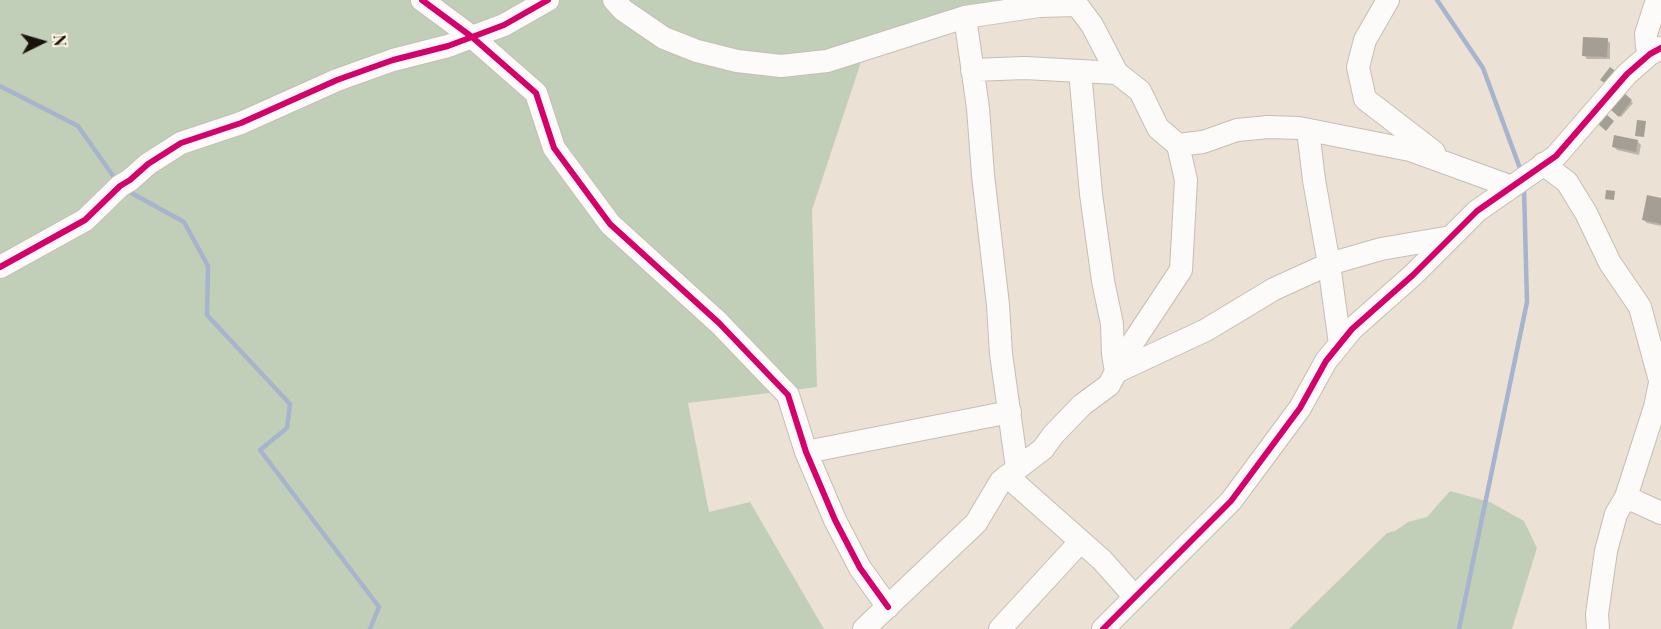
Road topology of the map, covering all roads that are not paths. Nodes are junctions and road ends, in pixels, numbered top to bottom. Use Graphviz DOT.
graph roads {
  1 [pos="422,0"];
  2 [pos="548,0"];
  3 [pos="614,0"];
  4 [pos="1388,0"];
  5 [pos="1658,0"];
  6 [pos="1078,3"];
  7 [pos="965,17"];
  8 [pos="472,37"];
  9 [pos="1656,51"];
  10 [pos="972,70"];
  11 [pos="1080,70"];
  12 [pos="1117,72"];
  13 [pos="1308,130"];
  14 [pos="1178,145"];
  15 [pos="1450,164"];
  16 [pos="1543,164"];
  17 [pos="1512,187"];
  18 [pos="1451,237"];
  19 [pos="1329,264"];
  20 [pos="0,267"];
  21 [pos="1340,344"];
  22 [pos="1116,370"];
  23 [pos="1661,382"];
  24 [pos="1010,412"];
  25 [pos="806,452"];
  26 [pos="1012,472"];
  27 [pos="1626,497"];
  28 [pos="1661,513"];
  29 [pos="1080,542"];
  30 [pos="1134,596"];
  31 [pos="888,607"];
  32 [pos="864,629"];
  33 [pos="1000,629"];
  34 [pos="1103,629"];
  35 [pos="1598,629"];
  1 -- 8 [label="street"];
  2 -- 8 [label="street"];
  3 -- 7 [label="street"];
  4 -- 15 [label="street"];
  5 -- 9 [label="street"];
  6 -- 7 [label="street"];
  6 -- 12 [label="street"];
  7 -- 10 [label="street"];
  8 -- 20 [label="street"];
  8 -- 25 [label="street"];
  9 -- 16 [label="street"];
  10 -- 11 [label="street"];
  10 -- 24 [label="street"];
  11 -- 12 [label="street"];
  11 -- 22 [label="street"];
  12 -- 14 [label="street"];
  13 -- 14 [label="street"];
  13 -- 15 [label="street"];
  13 -- 19 [label="street"];
  14 -- 22 [label="street"];
  15 -- 17 [label="street"];
  16 -- 17 [label="street"];
  16 -- 23 [label="street"];
  17 -- 18 [label="street"];
  18 -- 19 [label="street"];
  18 -- 21 [label="street"];
  19 -- 21 [label="street"];
  19 -- 22 [label="street"];
  21 -- 30 [label="street"];
  22 -- 26 [label="street"];
  23 -- 27 [label="street"];
  24 -- 25 [label="street"];
  24 -- 26 [label="street"];
  25 -- 31 [label="street"];
  26 -- 29 [label="street"];
  26 -- 31 [label="street"];
  27 -- 28 [label="street"];
  27 -- 35 [label="street"];
  29 -- 30 [label="street"];
  29 -- 33 [label="street"];
  30 -- 34 [label="street"];
  31 -- 32 [label="street"];
}
